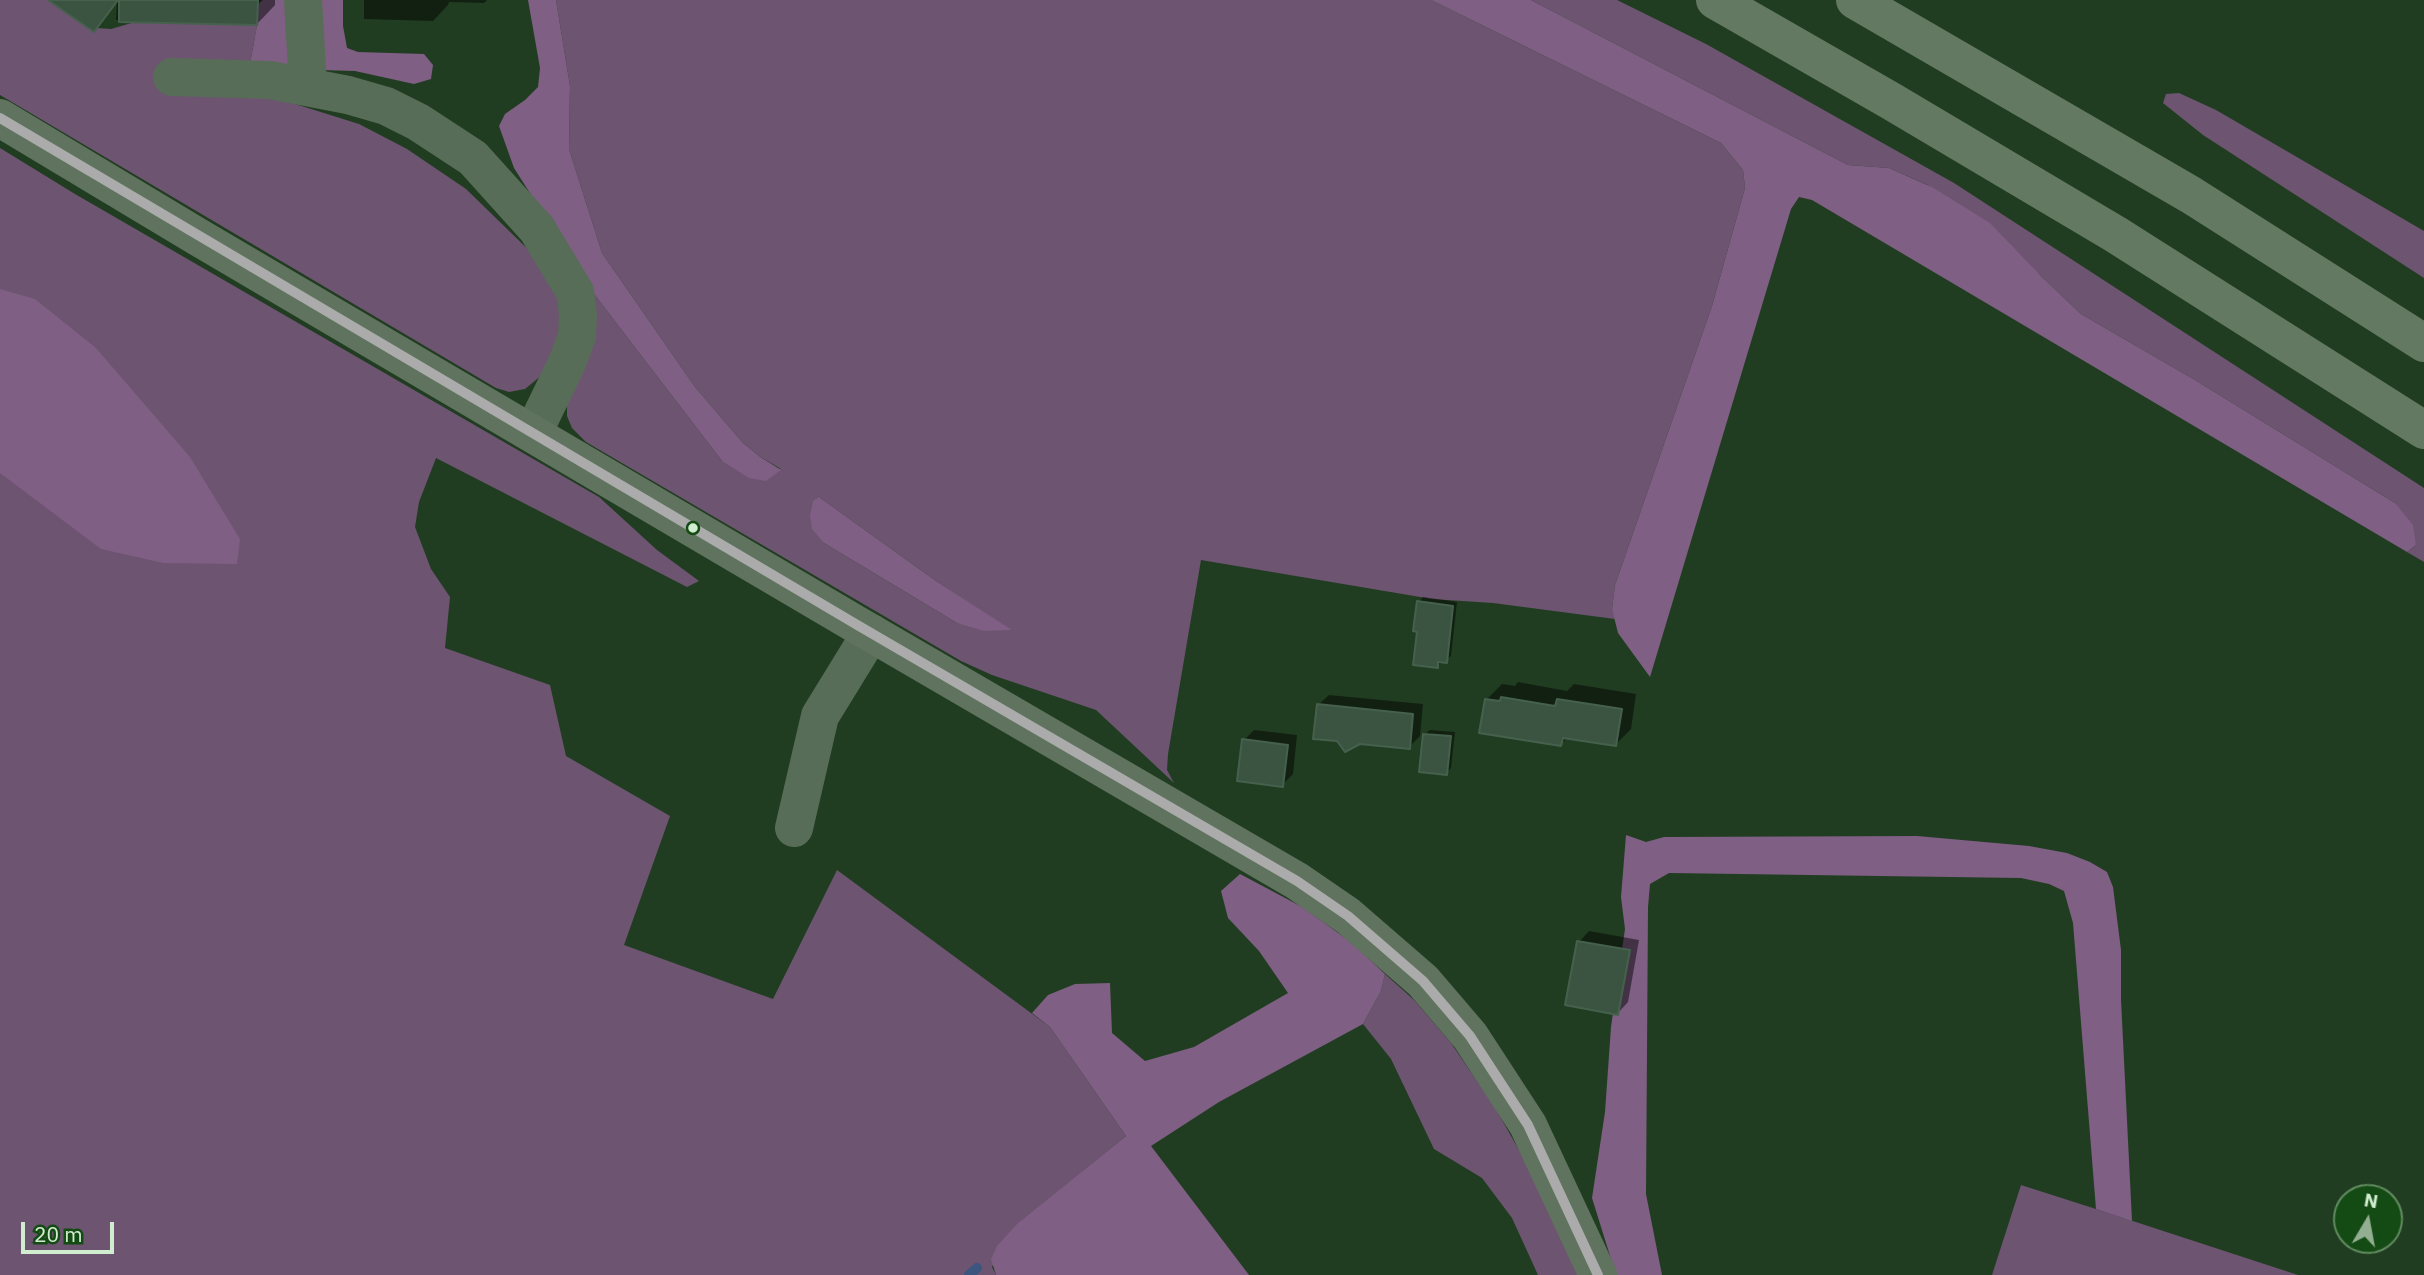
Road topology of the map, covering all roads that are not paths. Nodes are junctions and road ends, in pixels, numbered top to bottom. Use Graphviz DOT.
graph roads {
  1 [pos="303,0"];
  2 [pos="1715,0"];
  3 [pos="1855,0"];
  4 [pos="172,77"];
  5 [pos="308,86"];
  6 [pos="0,118"];
  7 [pos="2424,343"];
  8 [pos="2424,430"];
  9 [pos="533,433"];
  10 [pos="871,633"];
  11 [pos="794,828"];
  12 [pos="1598,1275"];
  1 -- 5 [label="street"];
  2 -- 8 [label="highway"];
  3 -- 7 [label="highway"];
  4 -- 5 [label="street"];
  5 -- 9 [label="street"];
  6 -- 9 [label="main road"];
  9 -- 10 [label="main road"];
  10 -- 11 [label="street"];
  10 -- 12 [label="main road"];
}
